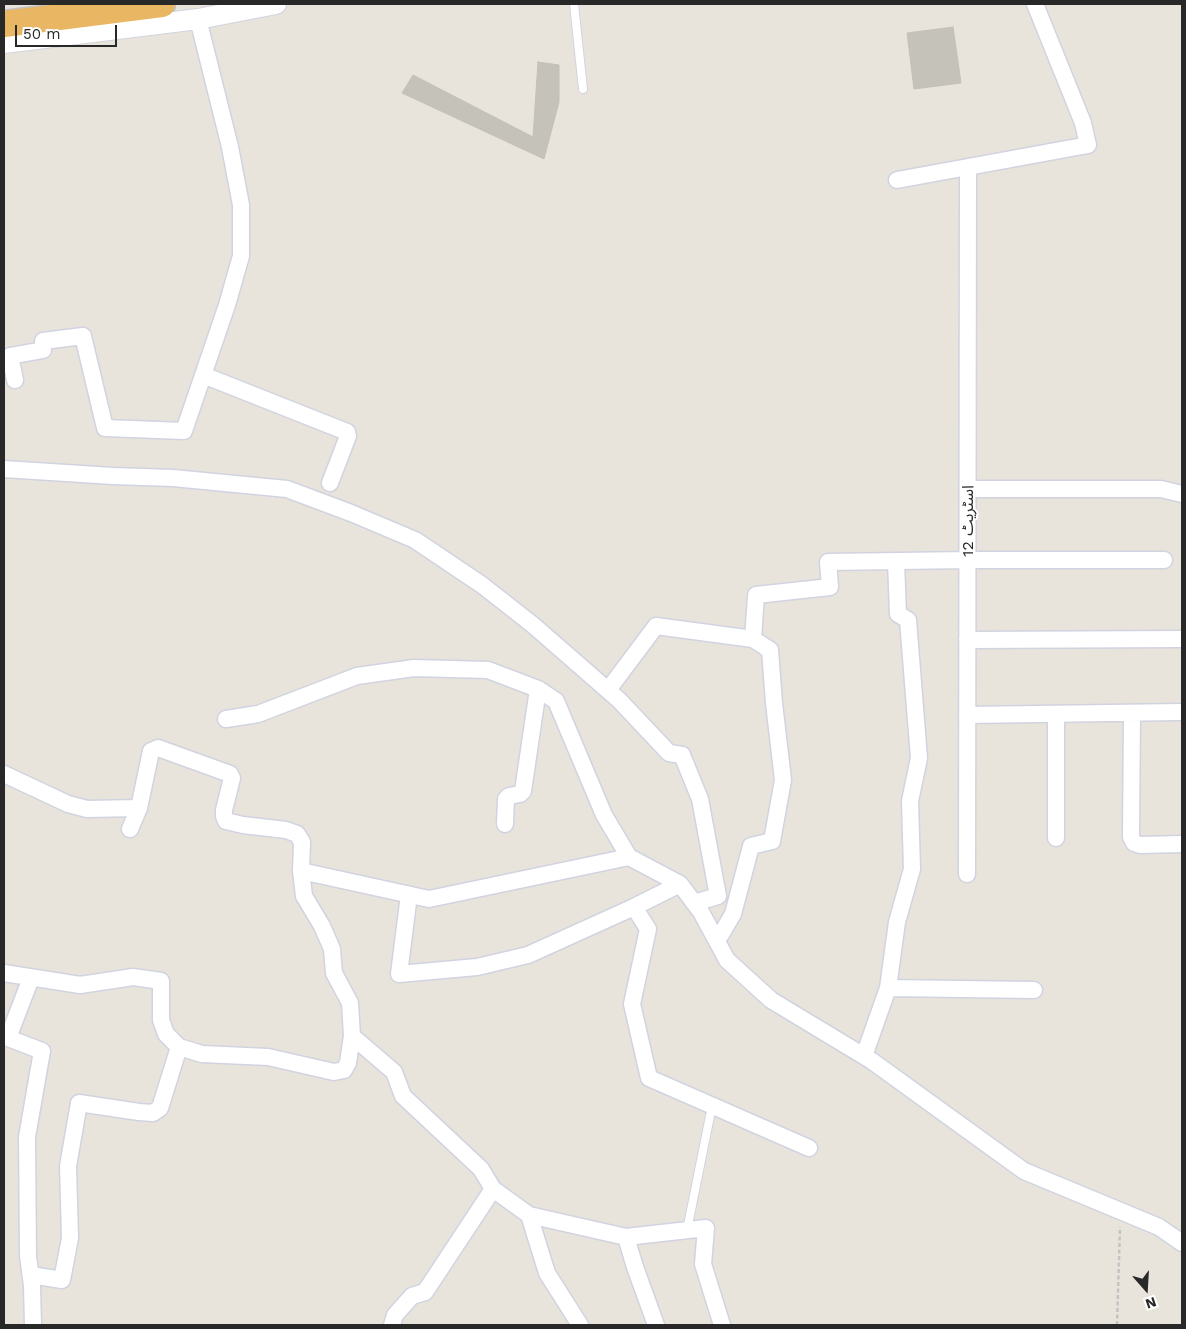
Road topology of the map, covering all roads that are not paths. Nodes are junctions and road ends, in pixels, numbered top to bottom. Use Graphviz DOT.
graph roads {
  1 [pos="162,4"];
  2 [pos="276,4"];
  3 [pos="574,4"];
  4 [pos="1035,4"];
  5 [pos="198,19"];
  6 [pos="4,24"];
  7 [pos="4,43"];
  8 [pos="583,89"];
  9 [pos="968,168"];
  10 [pos="898,180"];
  11 [pos="7,354"];
  12 [pos="203,375"];
  13 [pos="15,380"];
  14 [pos="4,469"];
  15 [pos="330,483"];
  16 [pos="968,489"];
  17 [pos="1182,494"];
  18 [pos="968,560"];
  19 [pos="1164,560"];
  20 [pos="896,561"];
  21 [pos="753,639"];
  22 [pos="1181,639"];
  23 [pos="967,640"];
  24 [pos="538,689"];
  25 [pos="608,690"];
  26 [pos="1180,712"];
  27 [pos="1132,713"];
  28 [pos="1056,714"];
  29 [pos="968,715"];
  30 [pos="226,719"];
  31 [pos="4,774"];
  32 [pos="139,808"];
  33 [pos="505,824"];
  34 [pos="130,829"];
  35 [pos="1056,838"];
  36 [pos="1182,844"];
  37 [pos="629,857"];
  38 [pos="301,871"];
  39 [pos="967,874"];
  40 [pos="680,884"];
  41 [pos="409,895"];
  42 [pos="694,903"];
  43 [pos="634,907"];
  44 [pos="717,941"];
  45 [pos="4,973"];
  46 [pos="31,978"];
  47 [pos="888,988"];
  48 [pos="1034,990"];
  49 [pos="352,1036"];
  50 [pos="179,1047"];
  51 [pos="864,1056"];
  52 [pos="712,1106"];
  53 [pos="809,1148"];
  54 [pos="493,1189"];
  55 [pos="528,1215"];
  56 [pos="687,1230"];
  57 [pos="626,1237"];
  58 [pos="1182,1243"];
  59 [pos="31,1275"];
  60 [pos="33,1325"];
  61 [pos="392,1325"];
  62 [pos="580,1325"];
  63 [pos="656,1325"];
  64 [pos="722,1325"];
  1 -- 6 [label="highway"];
  2 -- 5 [label="street"];
  3 -- 8 [label="lane"];
  4 -- 9 [label="street"];
  5 -- 7 [label="street"];
  5 -- 12 [label="street"];
  9 -- 10 [label="street"];
  9 -- 16 [label="street, اسٹریٹ 12"];
  11 -- 12 [label="street"];
  11 -- 13 [label="street"];
  12 -- 15 [label="street"];
  14 -- 25 [label="street"];
  16 -- 17 [label="street"];
  16 -- 18 [label="street, اسٹریٹ 12"];
  18 -- 19 [label="street"];
  18 -- 20 [label="street"];
  18 -- 23 [label="street, اسٹریٹ 12"];
  20 -- 21 [label="street"];
  20 -- 47 [label="street"];
  21 -- 25 [label="street"];
  21 -- 44 [label="street"];
  22 -- 23 [label="street"];
  23 -- 29 [label="street, اسٹریٹ 12"];
  24 -- 30 [label="street"];
  24 -- 33 [label="street"];
  24 -- 37 [label="street"];
  25 -- 42 [label="street"];
  26 -- 27 [label="street"];
  27 -- 28 [label="street"];
  27 -- 36 [label="street"];
  28 -- 29 [label="street"];
  28 -- 35 [label="street"];
  29 -- 39 [label="street, اسٹریٹ 12"];
  31 -- 32 [label="street"];
  32 -- 34 [label="street"];
  32 -- 38 [label="street"];
  37 -- 40 [label="street"];
  37 -- 41 [label="street"];
  38 -- 41 [label="street"];
  38 -- 49 [label="street"];
  40 -- 42 [label="street"];
  40 -- 43 [label="street"];
  41 -- 43 [label="street"];
  42 -- 44 [label="street"];
  43 -- 52 [label="street"];
  44 -- 51 [label="street"];
  45 -- 46 [label="street"];
  46 -- 50 [label="street"];
  46 -- 59 [label="street"];
  47 -- 48 [label="street"];
  47 -- 51 [label="street"];
  49 -- 50 [label="street"];
  49 -- 54 [label="street"];
  50 -- 59 [label="street"];
  51 -- 58 [label="street"];
  52 -- 53 [label="street"];
  52 -- 56 [label="lane"];
  54 -- 55 [label="street"];
  54 -- 61 [label="street"];
  55 -- 57 [label="street"];
  55 -- 62 [label="street"];
  56 -- 57 [label="street"];
  56 -- 64 [label="street"];
  57 -- 63 [label="street"];
  59 -- 60 [label="street"];
}
